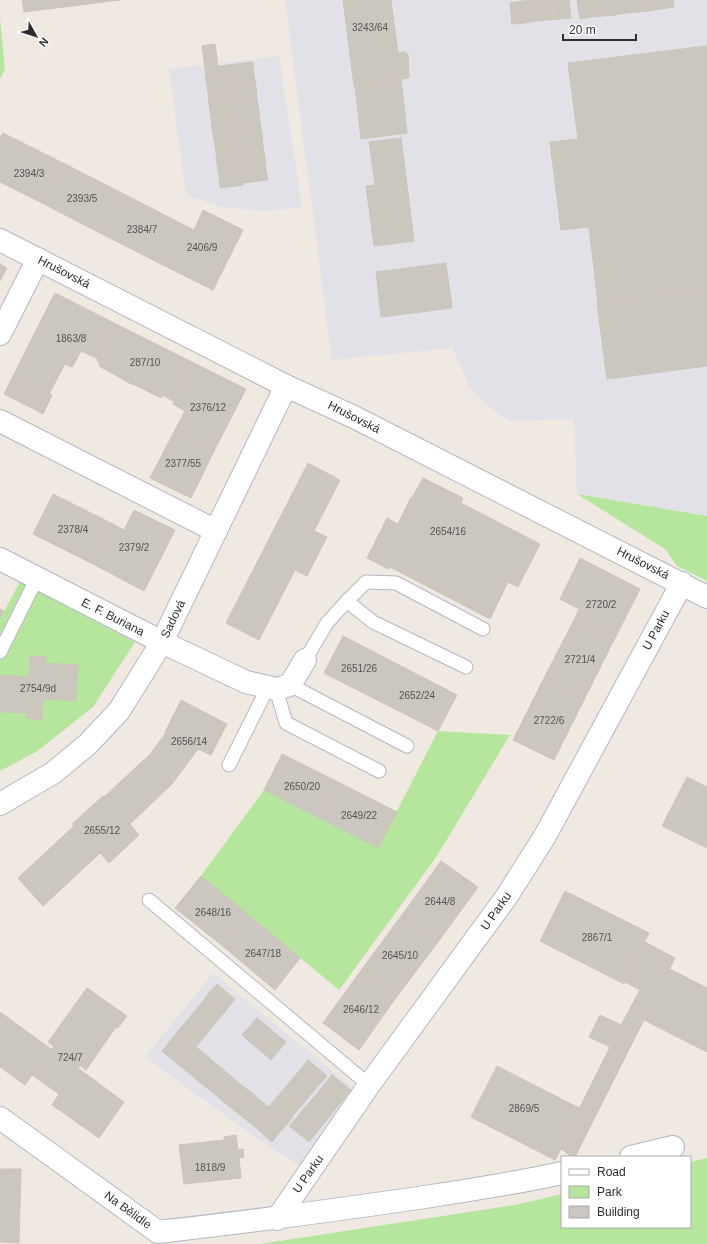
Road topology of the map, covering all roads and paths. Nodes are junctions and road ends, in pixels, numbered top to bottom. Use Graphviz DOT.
graph roads {
  1 [pos="0,240"];
  2 [pos="38,259"];
  3 [pos="0,334"];
  4 [pos="286,386"];
  5 [pos="0,421"];
  6 [pos="216,532"];
  7 [pos="0,559"];
  8 [pos="37,578"];
  9 [pos="682,582"];
  10 [pos="707,596"];
  11 [pos="346,601"];
  12 [pos="483,629"];
  13 [pos="162,642"];
  14 [pos="0,652"];
  15 [pos="305,660"];
  16 [pos="466,667"];
  17 [pos="278,687"];
  18 [pos="408,746"];
  19 [pos="229,765"];
  20 [pos="379,771"];
  21 [pos="0,804"];
  22 [pos="148,900"];
  23 [pos="369,1085"];
  24 [pos="0,1118"];
  25 [pos="673,1147"];
  26 [pos="635,1156"];
  27 [pos="561,1173"];
  28 [pos="277,1219"];
  1 -- 2 [label="street, Hrušovská"];
  2 -- 3 [label="street"];
  2 -- 4 [label="street, Hrušovská"];
  4 -- 6 [label="street, Sadová"];
  4 -- 9 [label="street, Hrušovská"];
  5 -- 6 [label="street"];
  6 -- 13 [label="street, Sadová"];
  7 -- 8 [label="street, E. F. Buriana"];
  8 -- 13 [label="street, E. F. Buriana"];
  8 -- 14 [label="lane"];
  9 -- 10 [label="street, Hrušovská"];
  9 -- 23 [label="street, U Parku"];
  11 -- 12 [label="lane"];
  11 -- 15 [label="lane"];
  11 -- 16 [label="lane"];
  13 -- 17 [label="street, E. F. Buriana"];
  13 -- 21 [label="street, Sadová"];
  15 -- 17 [label="street"];
  17 -- 18 [label="lane"];
  17 -- 19 [label="lane"];
  17 -- 20 [label="lane"];
  22 -- 23 [label="lane"];
  23 -- 28 [label="street, U Parku"];
  24 -- 28 [label="street, Na Bělidle"];
  25 -- 26 [label="street"];
  27 -- 28 [label="street, Na Bělidle"];
}
